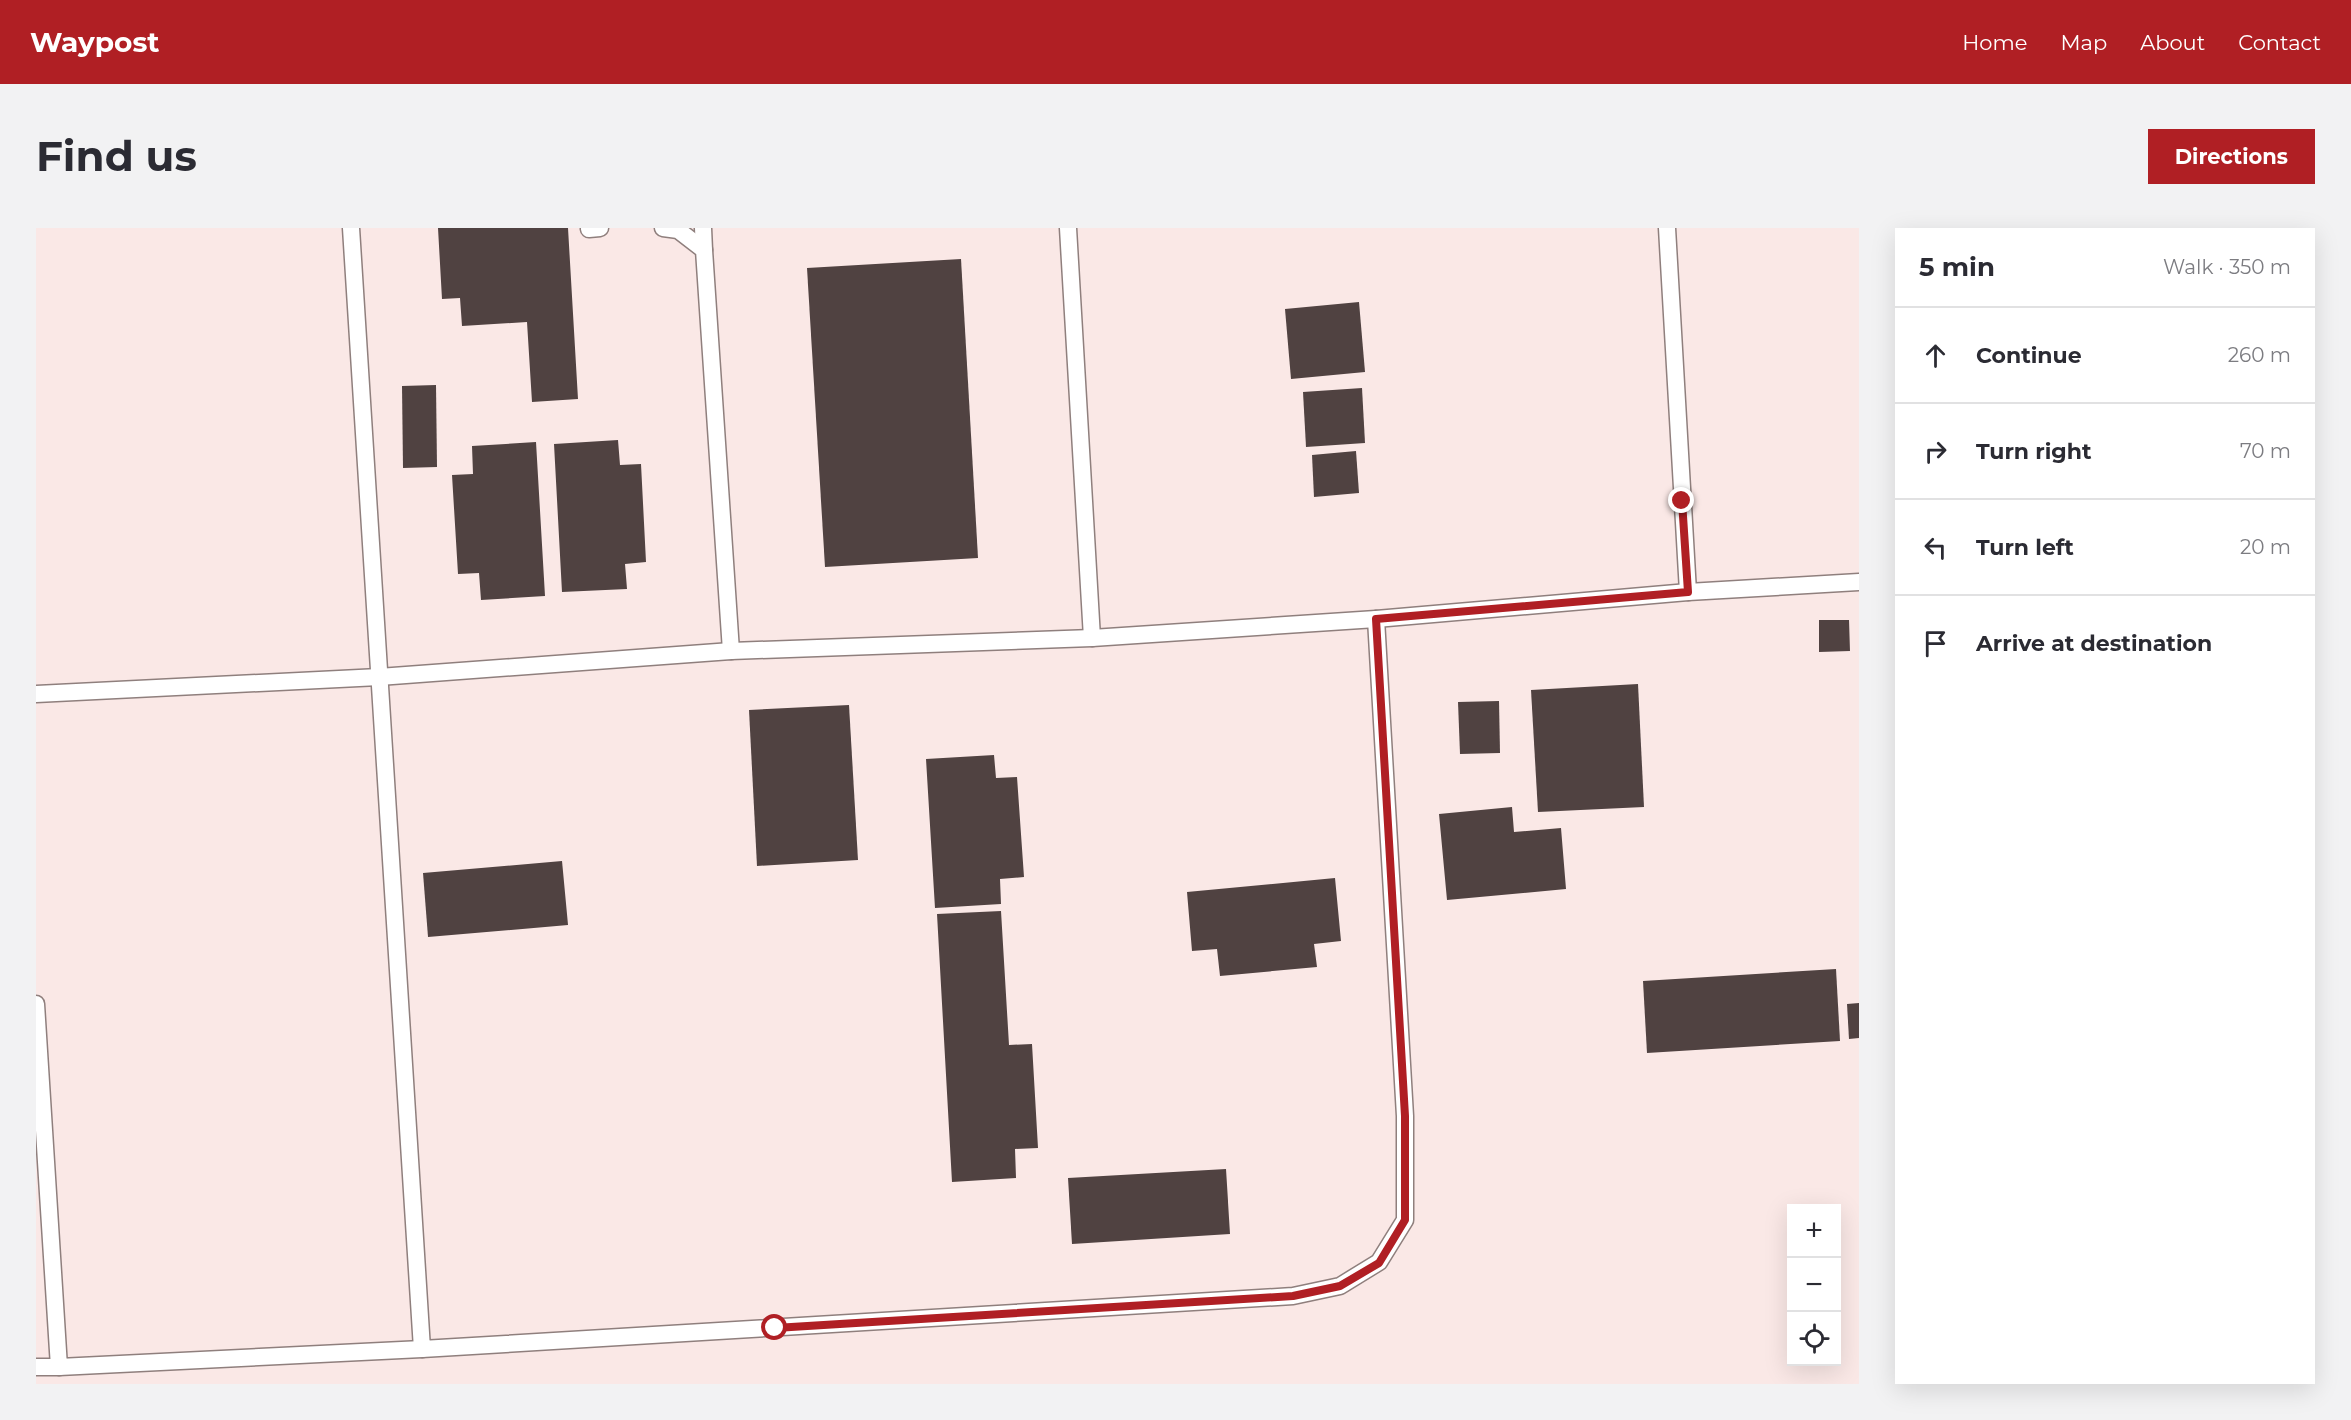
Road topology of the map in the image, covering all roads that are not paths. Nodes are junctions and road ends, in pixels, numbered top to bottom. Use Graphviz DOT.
graph roads {
  1 [pos="351,228"];
  2 [pos="663,228"];
  3 [pos="703,228"];
  4 [pos="1068,228"];
  5 [pos="1667,228"];
  6 [pos="704,250"];
  7 [pos="1859,582"];
  8 [pos="1688,592"];
  9 [pos="1376,619"];
  10 [pos="1092,638"];
  11 [pos="731,651"];
  12 [pos="380,677"];
  13 [pos="36,694"];
  14 [pos="36,1004"];
  15 [pos="422,1349"];
  16 [pos="36,1367"];
  17 [pos="58,1367"];
  1 -- 12 [label="lane"];
  2 -- 6 [label="lane"];
  3 -- 6 [label="lane"];
  4 -- 10 [label="lane"];
  5 -- 8 [label="lane"];
  6 -- 11 [label="lane"];
  7 -- 8 [label="lane"];
  8 -- 9 [label="lane"];
  9 -- 10 [label="lane"];
  9 -- 15 [label="lane"];
  10 -- 11 [label="lane"];
  11 -- 12 [label="lane"];
  12 -- 13 [label="lane"];
  12 -- 15 [label="lane"];
  14 -- 17 [label="lane"];
  15 -- 17 [label="lane"];
  16 -- 17 [label="lane"];
}
